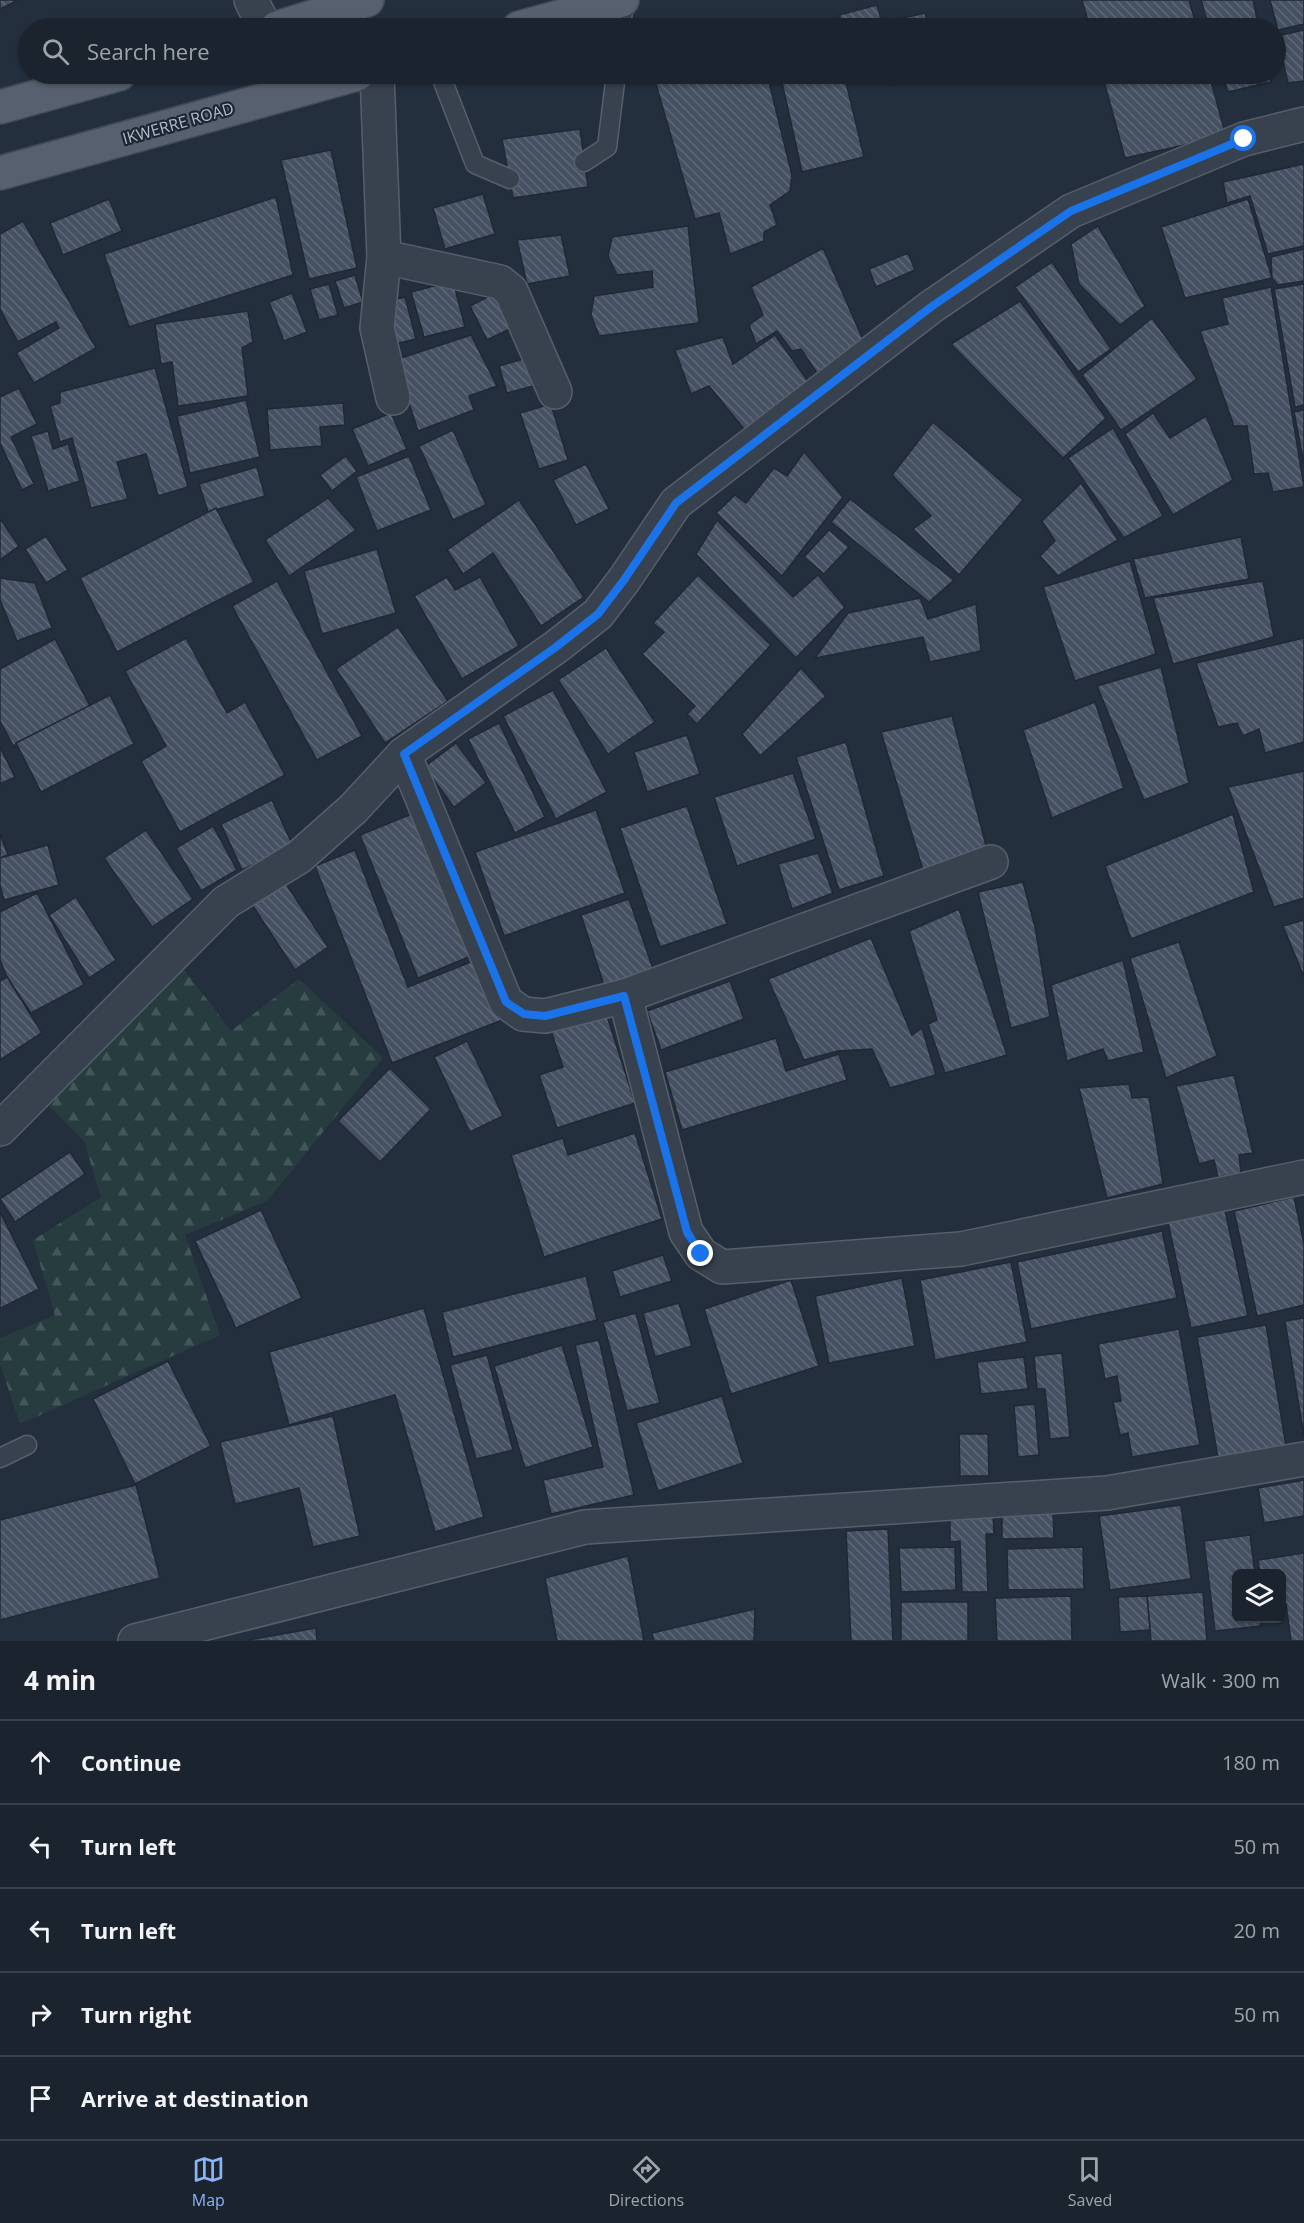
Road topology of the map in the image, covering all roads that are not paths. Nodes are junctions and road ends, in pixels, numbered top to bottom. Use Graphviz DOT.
graph roads {
  1 [pos="251,0"];
  2 [pos="623,0"];
  3 [pos="351,2"];
  4 [pos="260,18"];
  5 [pos="305,18"];
  6 [pos="556,18"];
  7 [pos="622,18"];
  8 [pos="83,84"];
  9 [pos="321,84"];
  10 [pos="377,84"];
  11 [pos="445,84"];
  12 [pos="615,84"];
  13 [pos="0,107"];
  14 [pos="1304,124"];
  15 [pos="584,162"];
  16 [pos="0,172"];
  17 [pos="510,179"];
  18 [pos="384,257"];
  19 [pos="555,392"];
  20 [pos="393,398"];
  21 [pos="404,754"];
  22 [pos="991,862"];
  23 [pos="624,996"];
  24 [pos="0,1129"];
  25 [pos="1304,1177"];
  26 [pos="27,1445"];
  27 [pos="0,1458"];
  28 [pos="1304,1459"];
  29 [pos="135,1641"];
  1 -- 4 [label="street"];
  2 -- 6 [label="main road"];
  2 -- 7 [label="lane"];
  3 -- 5 [label="main road"];
  8 -- 13 [label="main road"];
  9 -- 16 [label="main road, IKWERRE ROAD"];
  10 -- 18 [label="street"];
  11 -- 17 [label="lane"];
  12 -- 15 [label="lane"];
  14 -- 21 [label="street"];
  18 -- 19 [label="street"];
  18 -- 20 [label="street"];
  21 -- 23 [label="street"];
  21 -- 24 [label="street"];
  22 -- 23 [label="street"];
  23 -- 25 [label="street"];
  26 -- 27 [label="lane"];
  28 -- 29 [label="street"];
}
